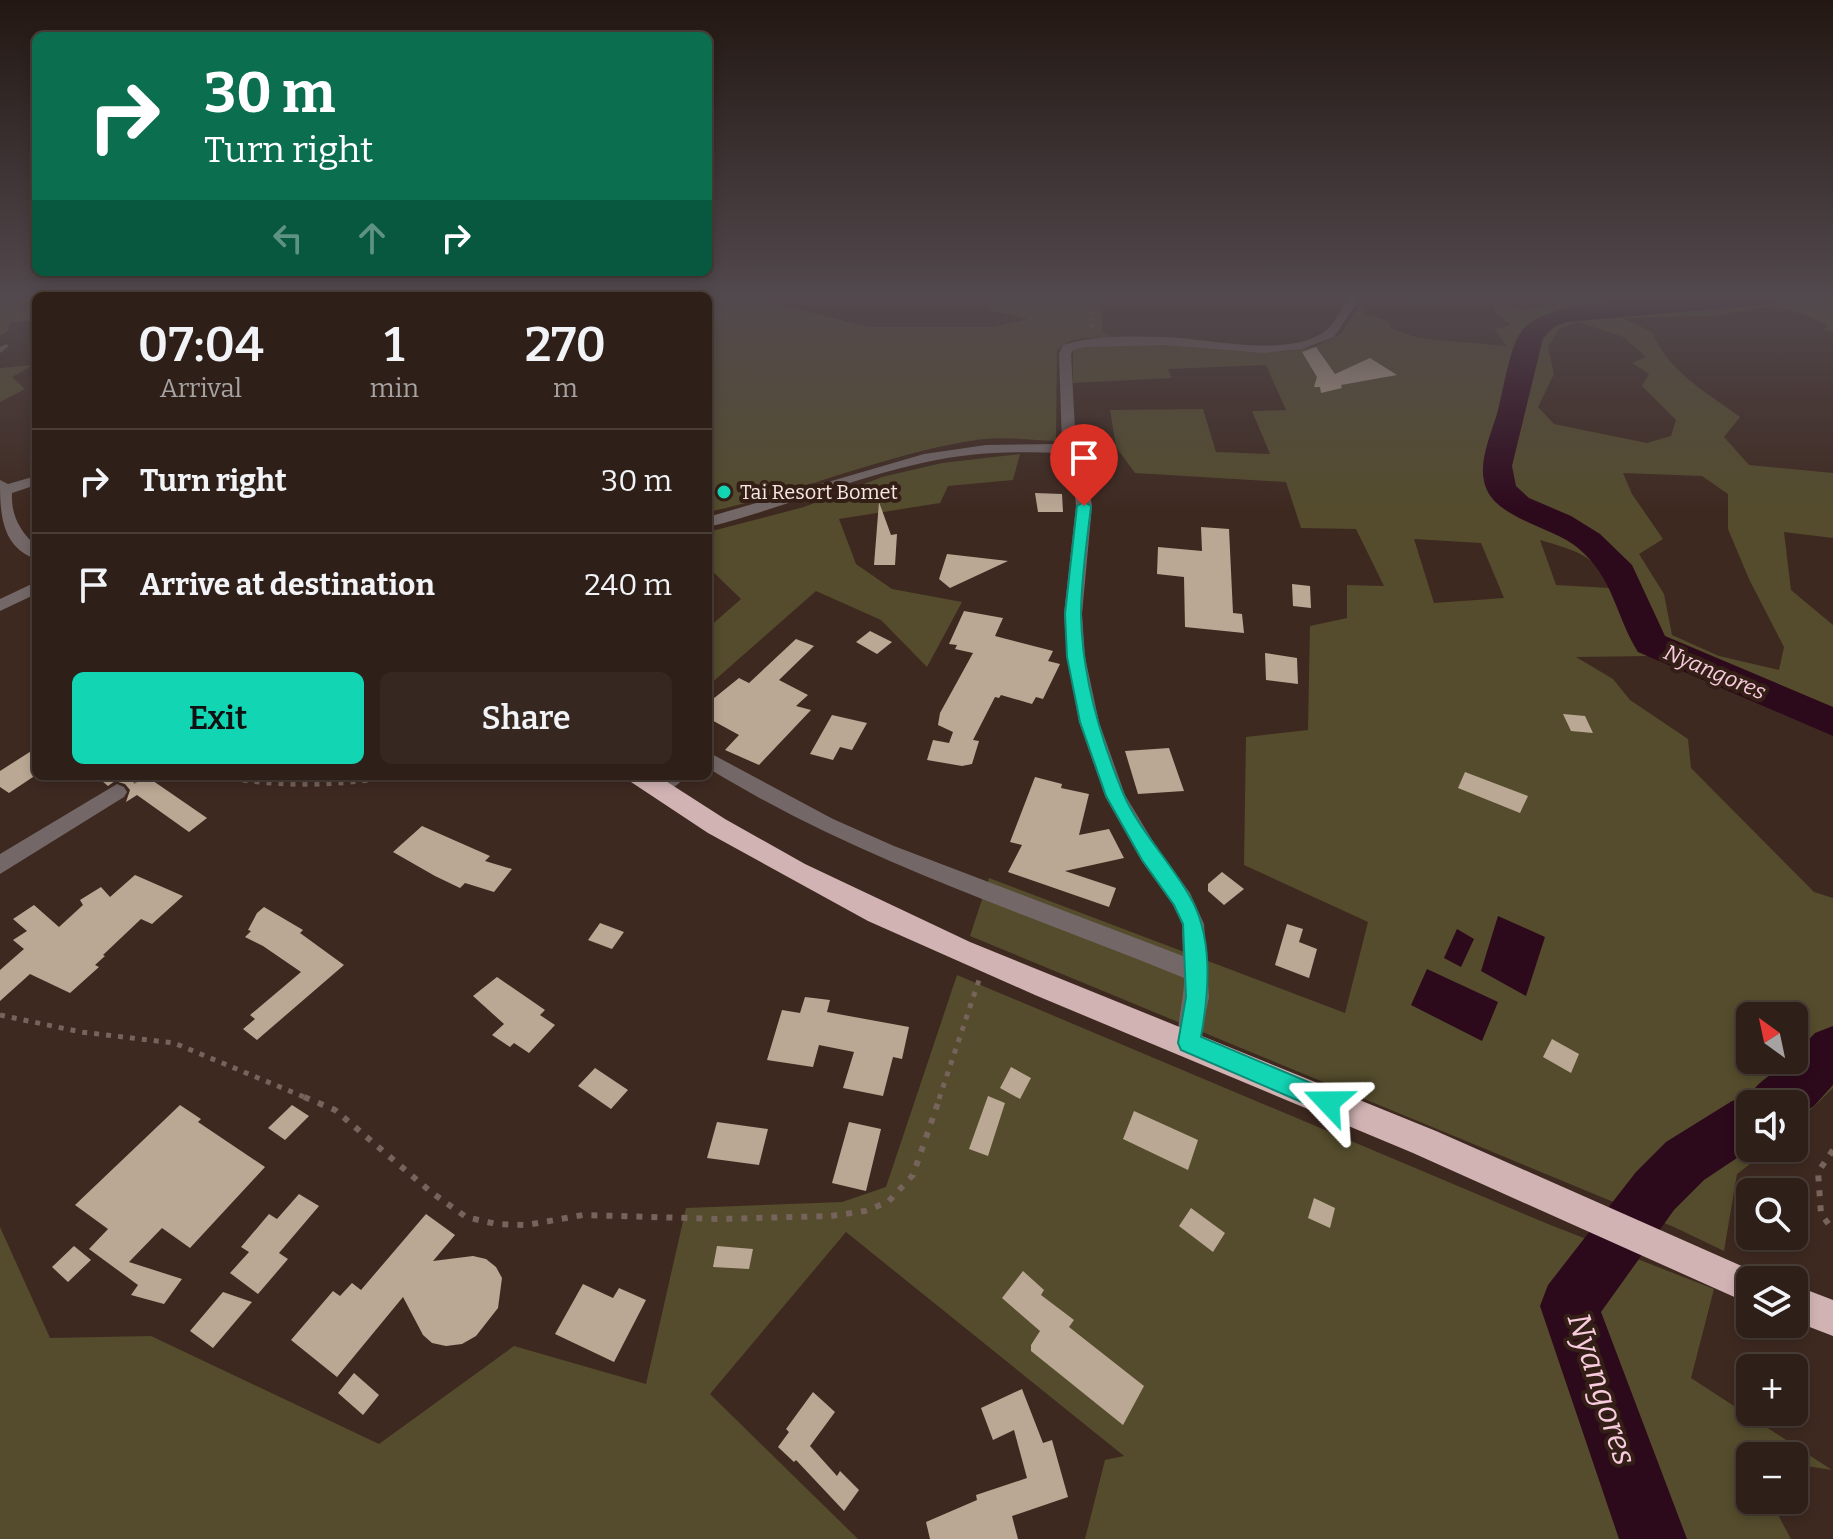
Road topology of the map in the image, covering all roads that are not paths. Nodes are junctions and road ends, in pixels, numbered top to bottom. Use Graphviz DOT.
graph roads {
  1 [pos="1066,369"];
  2 [pos="1069,449"];
  3 [pos="32,481"];
  4 [pos="2,489"];
  5 [pos="712,521"];
  6 [pos="32,550"];
  7 [pos="32,589"];
  8 [pos="0,606"];
  9 [pos="712,762"];
  10 [pos="657,780"];
  11 [pos="117,792"];
  12 [pos="0,865"];
  13 [pos="1198,973"];
  14 [pos="1189,1043"];
  15 [pos="1736,1282"];
  16 [pos="1808,1308"];
  17 [pos="1833,1318"];
  1 -- 2 [label="street"];
  2 -- 5 [label="street"];
  2 -- 13 [label="street"];
  3 -- 4 [label="street"];
  4 -- 6 [label="street"];
  7 -- 8 [label="street"];
  9 -- 13 [label="street"];
  10 -- 14 [label="highway"];
  11 -- 12 [label="street"];
  13 -- 14 [label="street"];
  14 -- 15 [label="highway"];
  16 -- 17 [label="highway"];
}
